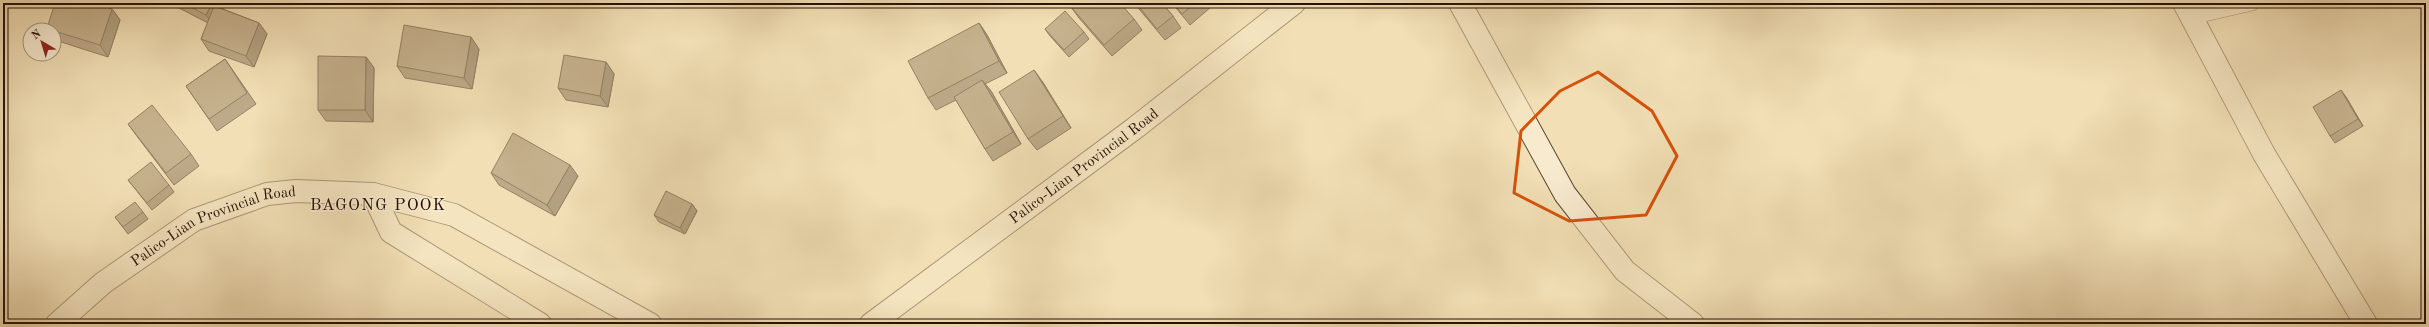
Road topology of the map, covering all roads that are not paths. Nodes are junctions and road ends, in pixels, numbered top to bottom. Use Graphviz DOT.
graph roads {
  1 [pos="1294,3"];
  2 [pos="1460,3"];
  3 [pos="2252,3"];
  4 [pos="2188,10"];
  5 [pos="373,194"];
  6 [pos="57,324"];
  7 [pos="540,324"];
  8 [pos="650,324"];
  9 [pos="871,324"];
  10 [pos="1694,324"];
  11 [pos="2366,324"];
  1 -- 9 [label="street, Palico-Lian Provincial Road"];
  2 -- 10 [label="street"];
  3 -- 4 [label="lane"];
  4 -- 11 [label="street"];
  5 -- 6 [label="street, Palico-Lian Provincial Road"];
  5 -- 7 [label="street"];
  5 -- 8 [label="street, Palico-Lian Provincial Road"];
}
